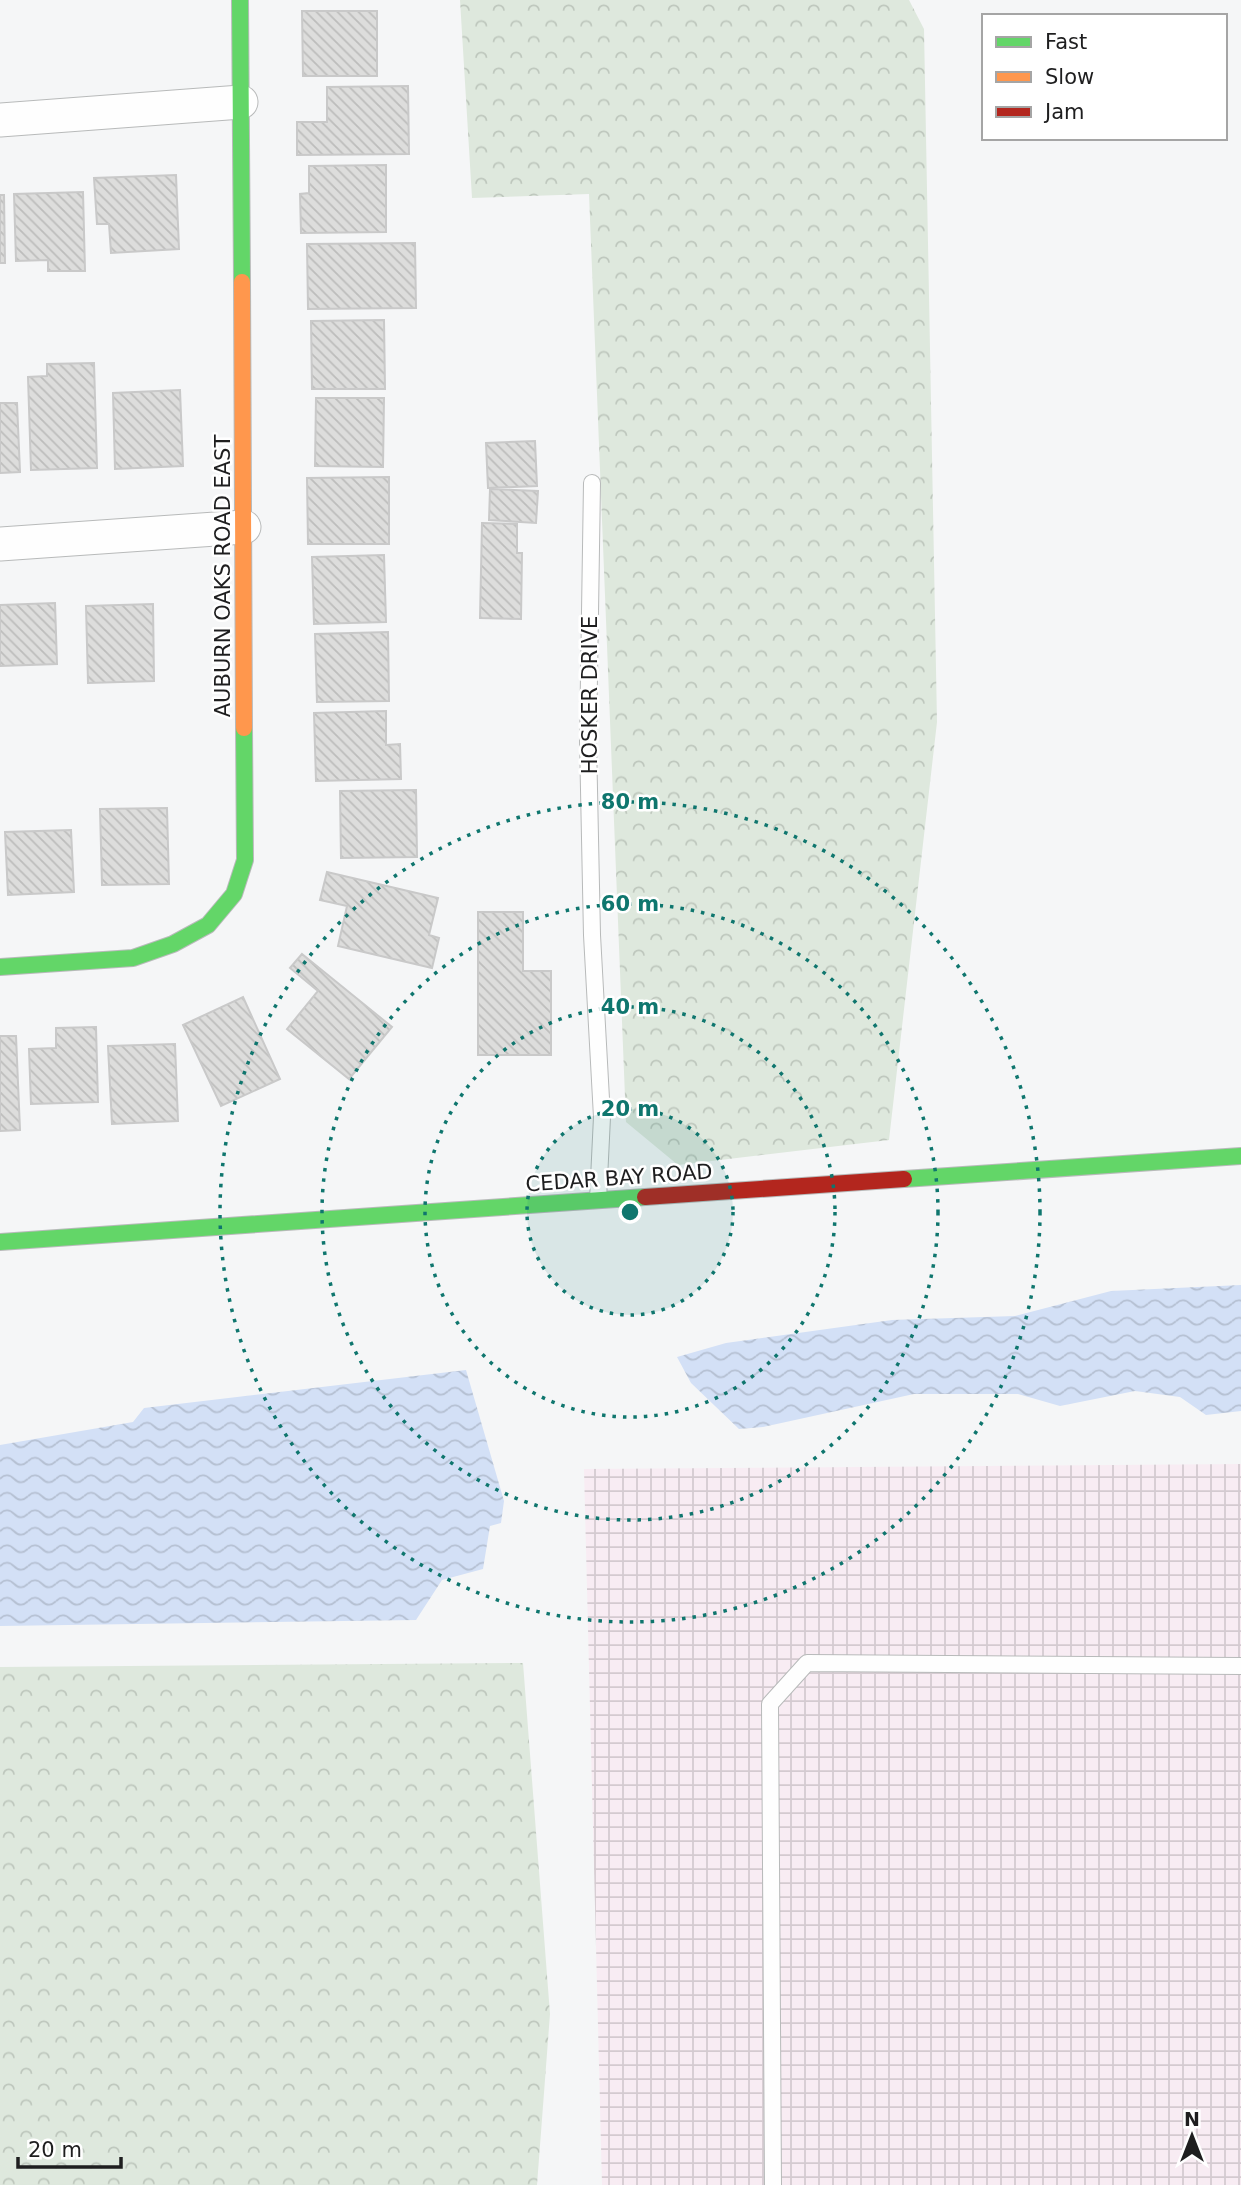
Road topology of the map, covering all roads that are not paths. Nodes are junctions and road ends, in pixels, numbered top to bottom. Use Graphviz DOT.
graph roads {
  1 [pos="240,0"];
  2 [pos="242,102"];
  3 [pos="0,120"];
  4 [pos="592,483"];
  5 [pos="244,527"];
  6 [pos="0,544"];
  7 [pos="0,967"];
  8 [pos="1241,1156"];
  9 [pos="598,1200"];
  10 [pos="0,1242"];
  11 [pos="1241,1666"];
  12 [pos="774,2185"];
  1 -- 2 [label="street, AUBURN OAKS ROAD EAST"];
  2 -- 3 [label="street"];
  2 -- 5 [label="street, AUBURN OAKS ROAD EAST"];
  4 -- 9 [label="lane, HOSKER DRIVE"];
  5 -- 6 [label="street"];
  5 -- 7 [label="street, AUBURN OAKS ROAD EAST"];
  8 -- 9 [label="street, CEDAR BAY ROAD"];
  9 -- 10 [label="street, CEDAR BAY ROAD"];
  11 -- 12 [label="lane"];
}
